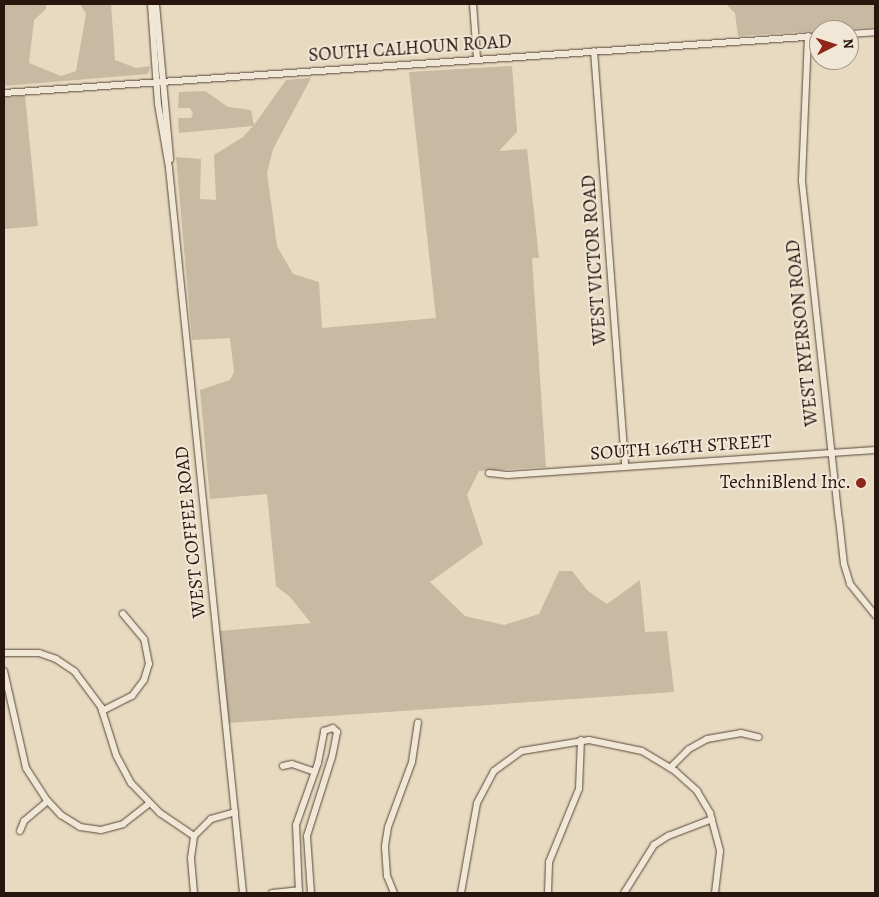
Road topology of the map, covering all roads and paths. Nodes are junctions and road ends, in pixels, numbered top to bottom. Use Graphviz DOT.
graph roads {
  1 [pos="151,4"];
  2 [pos="156,4"];
  3 [pos="473,4"];
  4 [pos="875,32"];
  5 [pos="859,33"];
  6 [pos="808,36"];
  7 [pos="594,50"];
  8 [pos="477,59"];
  9 [pos="164,82"];
  10 [pos="156,83"];
  11 [pos="4,93"];
  12 [pos="168,168"];
  13 [pos="875,450"];
  14 [pos="831,453"];
  15 [pos="625,467"];
  16 [pos="489,473"];
  17 [pos="123,614"];
  18 [pos="875,615"];
  19 [pos="4,653"];
  20 [pos="4,671"];
  21 [pos="102,711"];
  22 [pos="418,722"];
  23 [pos="759,737"];
  24 [pos="582,740"];
  25 [pos="283,766"];
  26 [pos="670,768"];
  27 [pos="315,772"];
  28 [pos="48,801"];
  29 [pos="149,804"];
  30 [pos="235,812"];
  31 [pos="712,819"];
  32 [pos="20,831"];
  33 [pos="194,836"];
  34 [pos="299,892"];
  35 [pos="194,893"];
  36 [pos="243,893"];
  37 [pos="272,893"];
  38 [pos="311,893"];
  39 [pos="394,893"];
  40 [pos="461,893"];
  41 [pos="548,893"];
  42 [pos="624,893"];
  43 [pos="715,893"];
  1 -- 10 [label="street, WEST COFFEE ROAD"];
  2 -- 9 [label="street, WEST COFFEE ROAD"];
  3 -- 8 [label="street"];
  4 -- 5 [label="street"];
  6 -- 7 [label="street, SOUTH CALHOUN ROAD"];
  6 -- 14 [label="street, WEST RYERSON ROAD"];
  7 -- 8 [label="street, SOUTH CALHOUN ROAD"];
  7 -- 15 [label="street, WEST VICTOR ROAD"];
  8 -- 9 [label="street, SOUTH CALHOUN ROAD"];
  9 -- 10 [label="street, SOUTH CALHOUN ROAD"];
  9 -- 12 [label="street, WEST COFFEE ROAD"];
  10 -- 11 [label="street, SOUTH CALHOUN ROAD"];
  10 -- 12 [label="street, WEST COFFEE ROAD"];
  12 -- 30 [label="street, WEST COFFEE ROAD"];
  13 -- 14 [label="street, SOUTH 166TH STREET"];
  14 -- 15 [label="street, SOUTH 166TH STREET"];
  14 -- 18 [label="street, WEST RYERSON ROAD"];
  15 -- 16 [label="street, SOUTH 166TH STREET"];
  17 -- 21 [label="street"];
  19 -- 21 [label="street"];
  20 -- 28 [label="street"];
  21 -- 29 [label="street"];
  22 -- 39 [label="street"];
  23 -- 26 [label="street"];
  24 -- 26 [label="street"];
  24 -- 40 [label="street"];
  24 -- 41 [label="street"];
  25 -- 27 [label="street"];
  26 -- 31 [label="street"];
  27 -- 34 [label="street"];
  27 -- 38 [label="street"];
  28 -- 29 [label="street"];
  28 -- 32 [label="street"];
  29 -- 33 [label="street"];
  30 -- 33 [label="street"];
  30 -- 36 [label="street, WEST COFFEE ROAD"];
  31 -- 42 [label="street"];
  31 -- 43 [label="street"];
  33 -- 35 [label="street"];
  34 -- 37 [label="street"];
}
